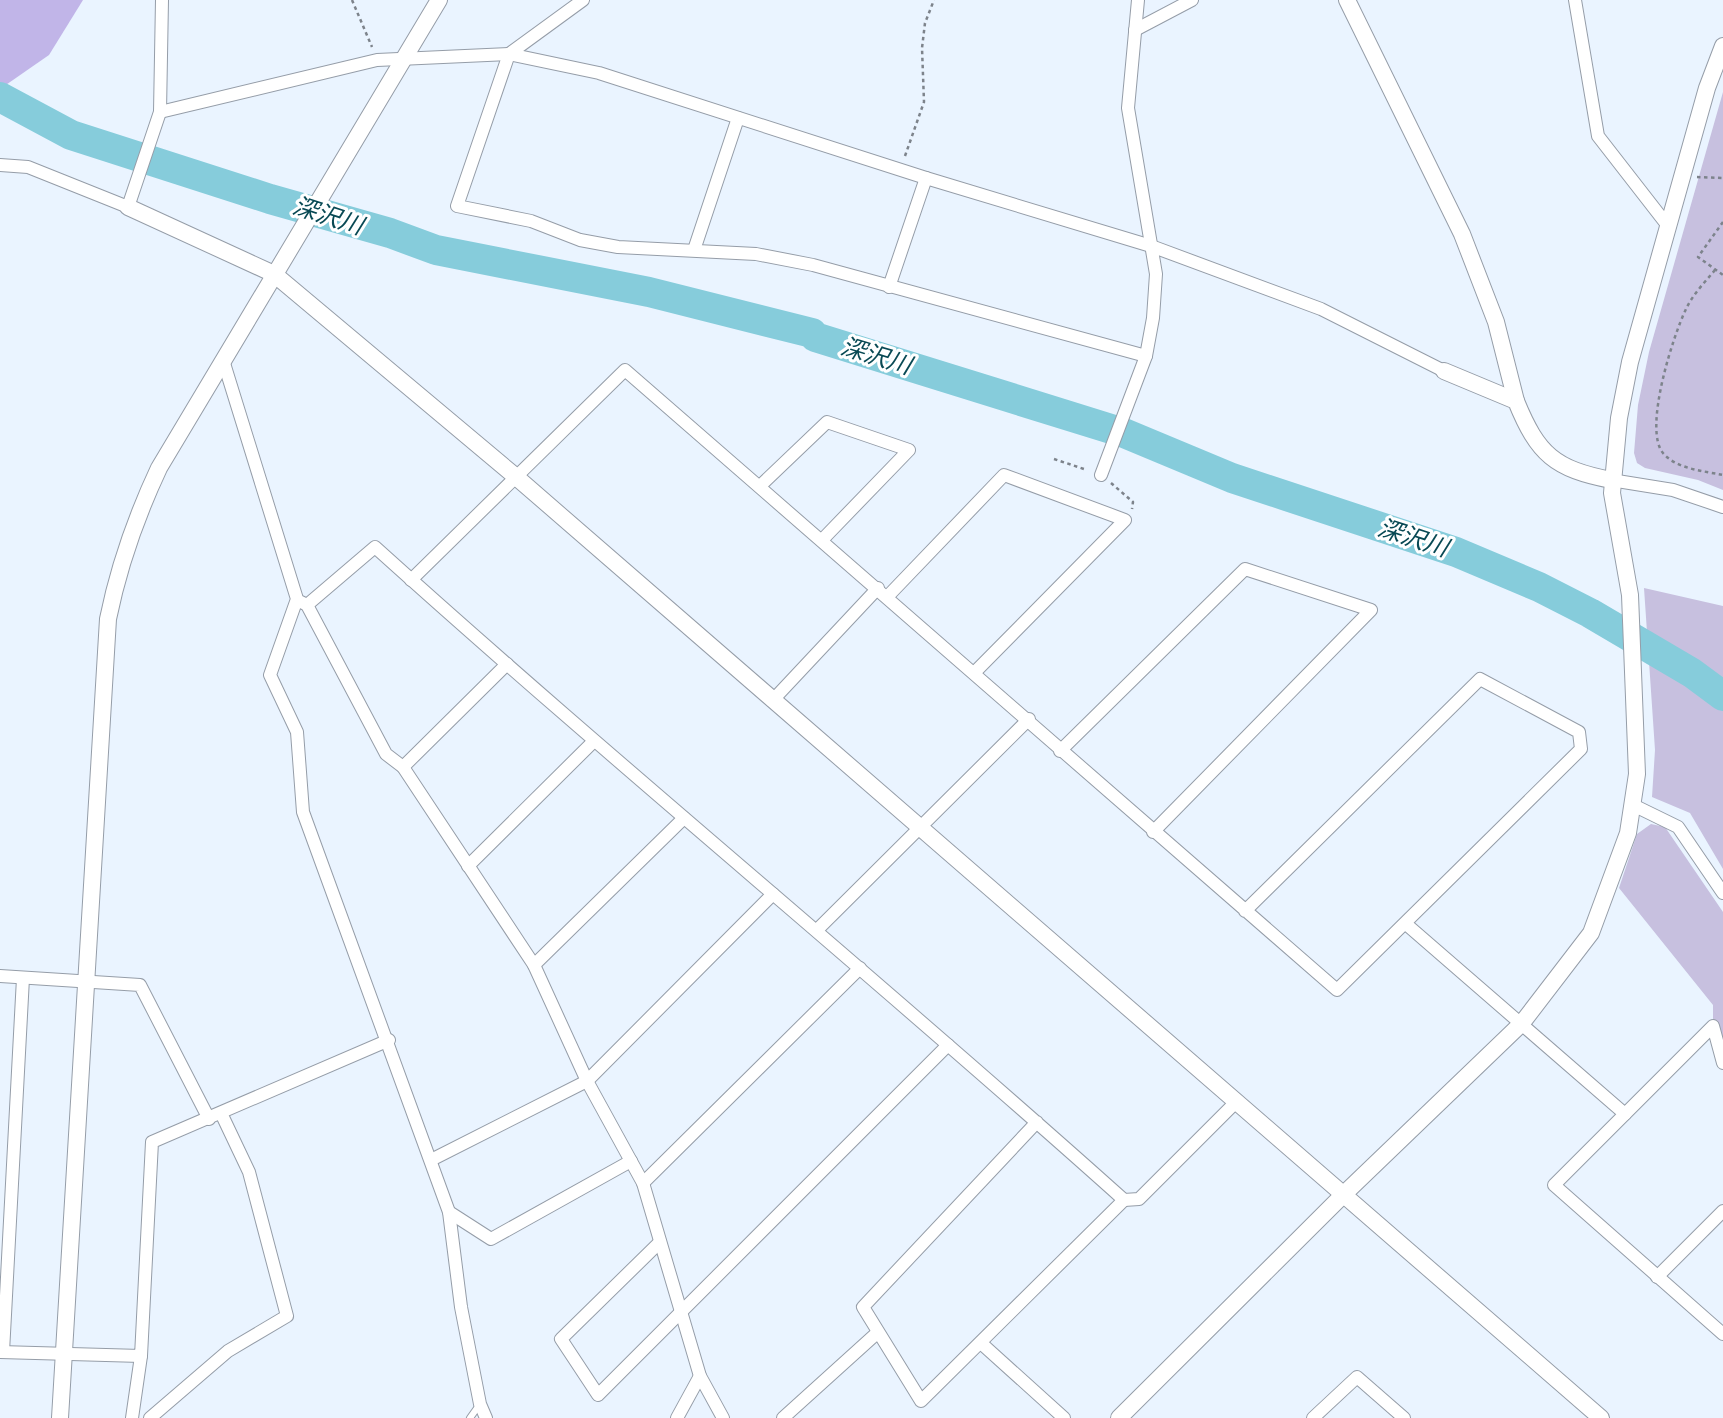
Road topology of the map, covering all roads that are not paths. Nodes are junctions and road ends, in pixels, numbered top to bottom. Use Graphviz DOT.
graph roads {
  1 [pos="162,0"];
  2 [pos="439,0"];
  3 [pos="583,0"];
  4 [pos="1138,0"];
  5 [pos="1192,0"];
  6 [pos="1347,0"];
  7 [pos="1575,0"];
  8 [pos="1135,30"];
  9 [pos="1723,46"];
  10 [pos="509,54"];
  11 [pos="403,61"];
  12 [pos="160,113"];
  13 [pos="738,118"];
  14 [pos="0,165"];
  15 [pos="926,178"];
  16 [pos="128,206"];
  17 [pos="1668,226"];
  18 [pos="1151,246"];
  19 [pos="694,250"];
  20 [pos="274,274"];
  21 [pos="889,287"];
  22 [pos="1146,356"];
  23 [pos="223,360"];
  24 [pos="1444,371"];
  25 [pos="1516,401"];
  26 [pos="1101,475"];
  27 [pos="514,476"];
  28 [pos="1611,480"];
  29 [pos="760,486"];
  30 [pos="1723,507"];
  31 [pos="822,540"];
  32 [pos="411,580"];
  33 [pos="883,592"];
  34 [pos="302,602"];
  35 [pos="507,664"];
  36 [pos="975,673"];
  37 [pos="772,701"];
  38 [pos="1029,719"];
  39 [pos="594,741"];
  40 [pos="1060,751"];
  41 [pos="403,767"];
  42 [pos="1633,805"];
  43 [pos="684,817"];
  44 [pos="920,828"];
  45 [pos="1153,832"];
  46 [pos="468,866"];
  47 [pos="1723,892"];
  48 [pos="773,894"];
  49 [pos="1245,911"];
  50 [pos="1406,924"];
  51 [pos="817,930"];
  52 [pos="534,965"];
  53 [pos="860,968"];
  54 [pos="0,976"];
  55 [pos="23,978"];
  56 [pos="86,981"];
  57 [pos="1522,1023"];
  58 [pos="388,1040"];
  59 [pos="948,1045"];
  60 [pos="1723,1063"];
  61 [pos="587,1081"];
  62 [pos="1237,1101"];
  63 [pos="1625,1114"];
  64 [pos="215,1116"];
  65 [pos="1037,1122"];
  66 [pos="431,1160"];
  67 [pos="631,1161"];
  68 [pos="643,1182"];
  69 [pos="1343,1195"];
  70 [pos="1125,1200"];
  71 [pos="1723,1211"];
  72 [pos="449,1212"];
  73 [pos="660,1242"];
  74 [pos="4,1264"];
  75 [pos="1657,1277"];
  76 [pos="682,1312"];
  77 [pos="877,1333"];
  78 [pos="1723,1334"];
  79 [pos="982,1344"];
  80 [pos="2,1352"];
  81 [pos="64,1356"];
  82 [pos="141,1356"];
  83 [pos="700,1376"];
  84 [pos="480,1404"];
  85 [pos="60,1418"];
  86 [pos="132,1418"];
  87 [pos="150,1418"];
  88 [pos="470,1418"];
  89 [pos="486,1418"];
  90 [pos="677,1418"];
  91 [pos="723,1418"];
  92 [pos="783,1418"];
  93 [pos="1064,1418"];
  94 [pos="1119,1418"];
  95 [pos="1313,1418"];
  96 [pos="1404,1418"];
  97 [pos="1601,1418"];
  1 -- 12 [label="street"];
  2 -- 11 [label="street"];
  3 -- 10 [label="street"];
  4 -- 8 [label="street"];
  5 -- 8 [label="street"];
  6 -- 25 [label="street"];
  7 -- 17 [label="street"];
  8 -- 18 [label="street"];
  9 -- 17 [label="street"];
  10 -- 11 [label="street"];
  10 -- 13 [label="street"];
  10 -- 19 [label="street"];
  11 -- 12 [label="street"];
  11 -- 20 [label="street"];
  12 -- 16 [label="street"];
  13 -- 15 [label="street"];
  13 -- 19 [label="street"];
  14 -- 16 [label="street"];
  15 -- 18 [label="street"];
  15 -- 21 [label="street"];
  16 -- 20 [label="street"];
  17 -- 28 [label="street"];
  18 -- 22 [label="street"];
  18 -- 24 [label="street"];
  19 -- 21 [label="street"];
  20 -- 23 [label="street"];
  20 -- 27 [label="street"];
  21 -- 22 [label="street"];
  22 -- 26 [label="street"];
  23 -- 34 [label="street"];
  23 -- 56 [label="street"];
  24 -- 25 [label="street"];
  25 -- 28 [label="street"];
  27 -- 29 [label="street"];
  27 -- 32 [label="street"];
  27 -- 37 [label="street"];
  28 -- 30 [label="street"];
  28 -- 42 [label="street"];
  29 -- 31 [label="street"];
  29 -- 31 [label="street"];
  31 -- 33 [label="street"];
  32 -- 34 [label="street"];
  32 -- 35 [label="street"];
  33 -- 36 [label="street"];
  33 -- 36 [label="street"];
  33 -- 37 [label="street"];
  34 -- 41 [label="street"];
  34 -- 58 [label="street"];
  35 -- 39 [label="street"];
  35 -- 41 [label="street"];
  36 -- 38 [label="street"];
  37 -- 44 [label="street"];
  38 -- 40 [label="street"];
  38 -- 44 [label="street"];
  39 -- 43 [label="street"];
  39 -- 46 [label="street"];
  40 -- 45 [label="street"];
  40 -- 45 [label="street"];
  41 -- 46 [label="street"];
  42 -- 47 [label="street"];
  42 -- 57 [label="street"];
  43 -- 48 [label="street"];
  43 -- 52 [label="street"];
  44 -- 51 [label="street"];
  44 -- 62 [label="street"];
  45 -- 49 [label="street"];
  46 -- 52 [label="street"];
  48 -- 51 [label="street"];
  48 -- 61 [label="street"];
  49 -- 50 [label="street"];
  49 -- 50 [label="street"];
  50 -- 57 [label="street"];
  51 -- 53 [label="street"];
  52 -- 61 [label="street"];
  53 -- 59 [label="street"];
  53 -- 68 [label="street"];
  54 -- 55 [label="street"];
  55 -- 56 [label="street"];
  55 -- 74 [label="street"];
  56 -- 64 [label="street"];
  56 -- 81 [label="street"];
  57 -- 63 [label="street"];
  57 -- 69 [label="street"];
  58 -- 64 [label="street"];
  58 -- 66 [label="street"];
  59 -- 65 [label="street"];
  59 -- 76 [label="street"];
  60 -- 63 [label="street"];
  61 -- 66 [label="street"];
  61 -- 67 [label="street"];
  62 -- 69 [label="street"];
  62 -- 70 [label="street"];
  63 -- 75 [label="street"];
  64 -- 82 [label="street"];
  64 -- 87 [label="street"];
  65 -- 70 [label="street"];
  65 -- 77 [label="street"];
  66 -- 72 [label="street"];
  67 -- 68 [label="street"];
  67 -- 72 [label="street"];
  68 -- 73 [label="street"];
  69 -- 94 [label="street"];
  69 -- 97 [label="street"];
  70 -- 79 [label="street"];
  71 -- 75 [label="street"];
  72 -- 84 [label="street"];
  73 -- 76 [label="street"];
  73 -- 76 [label="street"];
  74 -- 80 [label="street"];
  75 -- 78 [label="street"];
  76 -- 83 [label="street"];
  77 -- 79 [label="street"];
  77 -- 92 [label="street"];
  79 -- 93 [label="street"];
  80 -- 81 [label="street"];
  81 -- 82 [label="street"];
  81 -- 85 [label="street"];
  82 -- 86 [label="street"];
  83 -- 90 [label="street"];
  83 -- 91 [label="street"];
  84 -- 88 [label="lane"];
  84 -- 89 [label="street"];
  95 -- 96 [label="street"];
}
